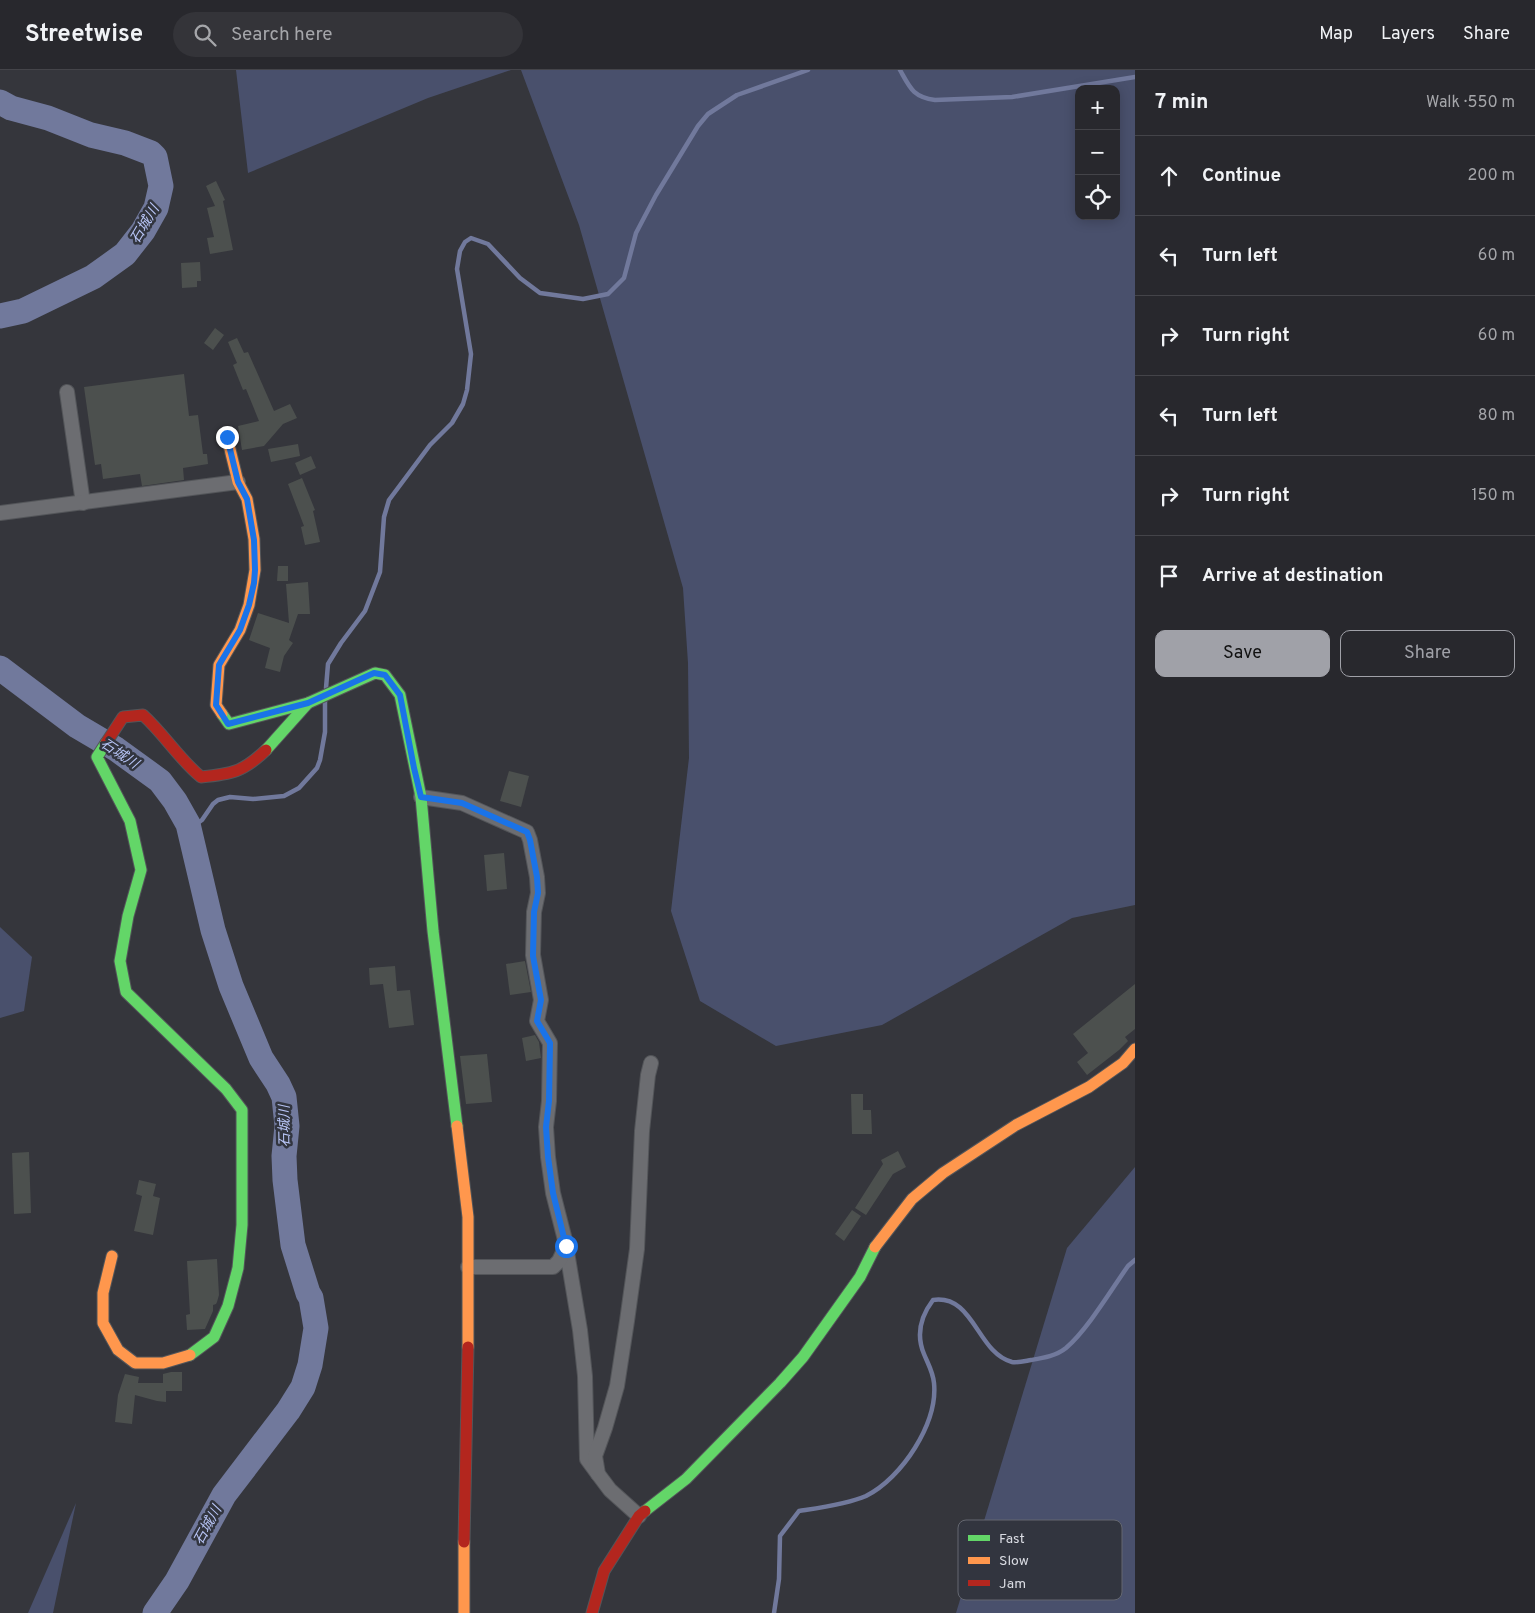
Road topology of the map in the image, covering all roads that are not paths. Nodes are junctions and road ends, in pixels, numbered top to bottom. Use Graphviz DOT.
graph roads {
  1 [pos="67,392"];
  2 [pos="227,437"];
  3 [pos="238,482"];
  4 [pos="83,503"];
  5 [pos="0,513"];
  6 [pos="308,703"];
  7 [pos="421,797"];
  8 [pos="1135,1049"];
  9 [pos="651,1063"];
  10 [pos="566,1246"];
  11 [pos="112,1256"];
  12 [pos="468,1267"];
  13 [pos="598,1474"];
  14 [pos="639,1516"];
  15 [pos="464,1613"];
  16 [pos="592,1613"];
  1 -- 4 [label="street"];
  2 -- 3 [label="street"];
  3 -- 4 [label="street"];
  3 -- 6 [label="street"];
  4 -- 5 [label="street"];
  6 -- 7 [label="street"];
  6 -- 11 [label="street"];
  7 -- 10 [label="street"];
  7 -- 12 [label="street"];
  8 -- 14 [label="street"];
  9 -- 13 [label="street"];
  10 -- 12 [label="street"];
  10 -- 13 [label="street"];
  12 -- 15 [label="street"];
  13 -- 14 [label="street"];
  14 -- 16 [label="street"];
}
